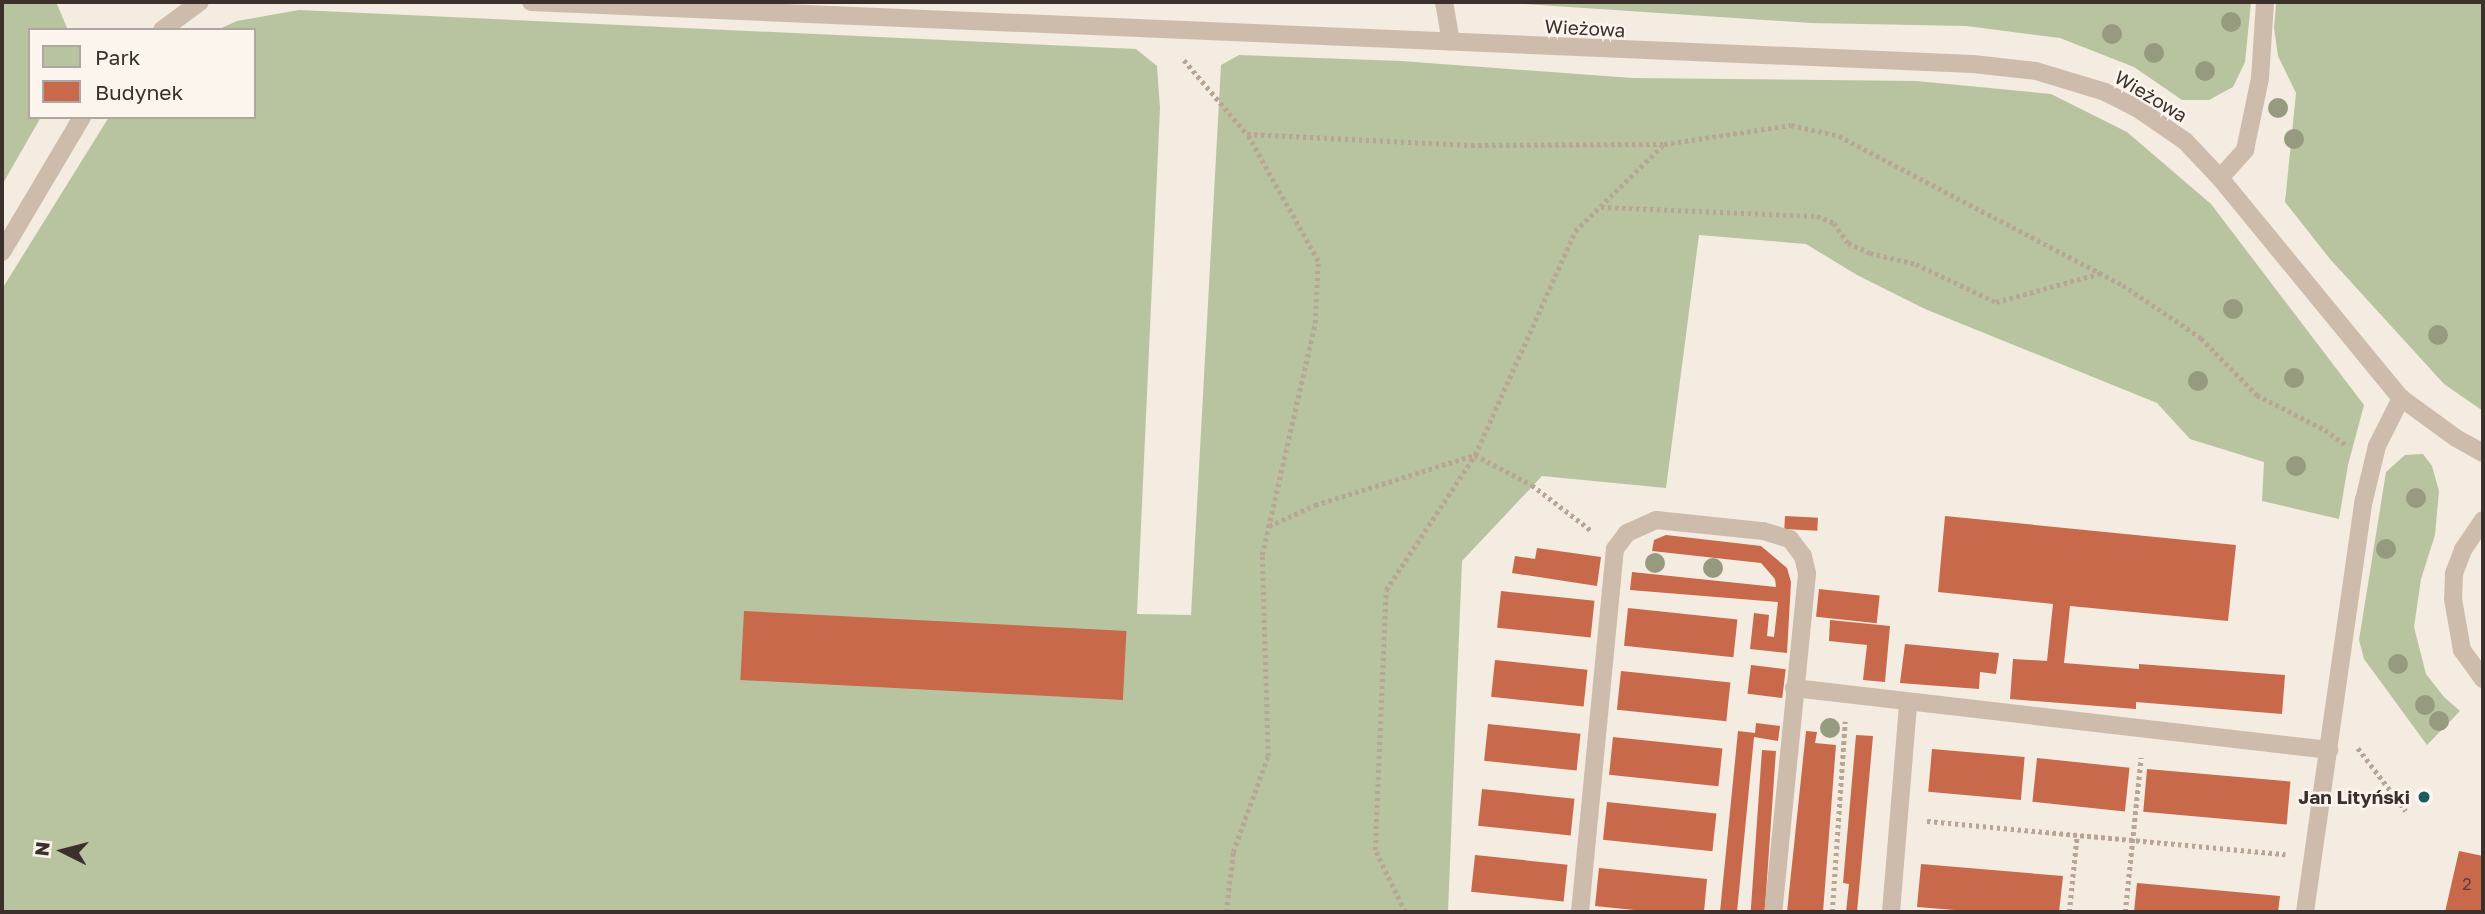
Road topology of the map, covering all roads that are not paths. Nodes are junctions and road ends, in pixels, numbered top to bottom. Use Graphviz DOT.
graph roads {
  1 [pos="200,2"];
  2 [pos="531,2"];
  3 [pos="1444,2"];
  4 [pos="2265,3"];
  5 [pos="165,28"];
  6 [pos="1451,41"];
  7 [pos="81,119"];
  8 [pos="2220,178"];
  9 [pos="2,252"];
  10 [pos="2401,398"];
  11 [pos="2483,453"];
  12 [pos="2483,520"];
  13 [pos="2483,679"];
  14 [pos="1794,688"];
  15 [pos="1908,703"];
  16 [pos="2329,750"];
  17 [pos="1580,912"];
  18 [pos="1773,912"];
  19 [pos="1891,912"];
  20 [pos="2305,912"];
  1 -- 5 [label="lane"];
  2 -- 6 [label="lane, Wieżowa"];
  3 -- 6 [label="lane"];
  4 -- 8 [label="lane"];
  6 -- 8 [label="lane, Wieżowa"];
  7 -- 9 [label="lane"];
  8 -- 10 [label="lane, Wieżowa"];
  10 -- 11 [label="lane, Wieżowa"];
  10 -- 16 [label="lane"];
  12 -- 13 [label="lane"];
  14 -- 15 [label="lane"];
  14 -- 17 [label="lane"];
  14 -- 18 [label="lane"];
  15 -- 16 [label="lane"];
  15 -- 19 [label="lane"];
  16 -- 20 [label="lane"];
}
